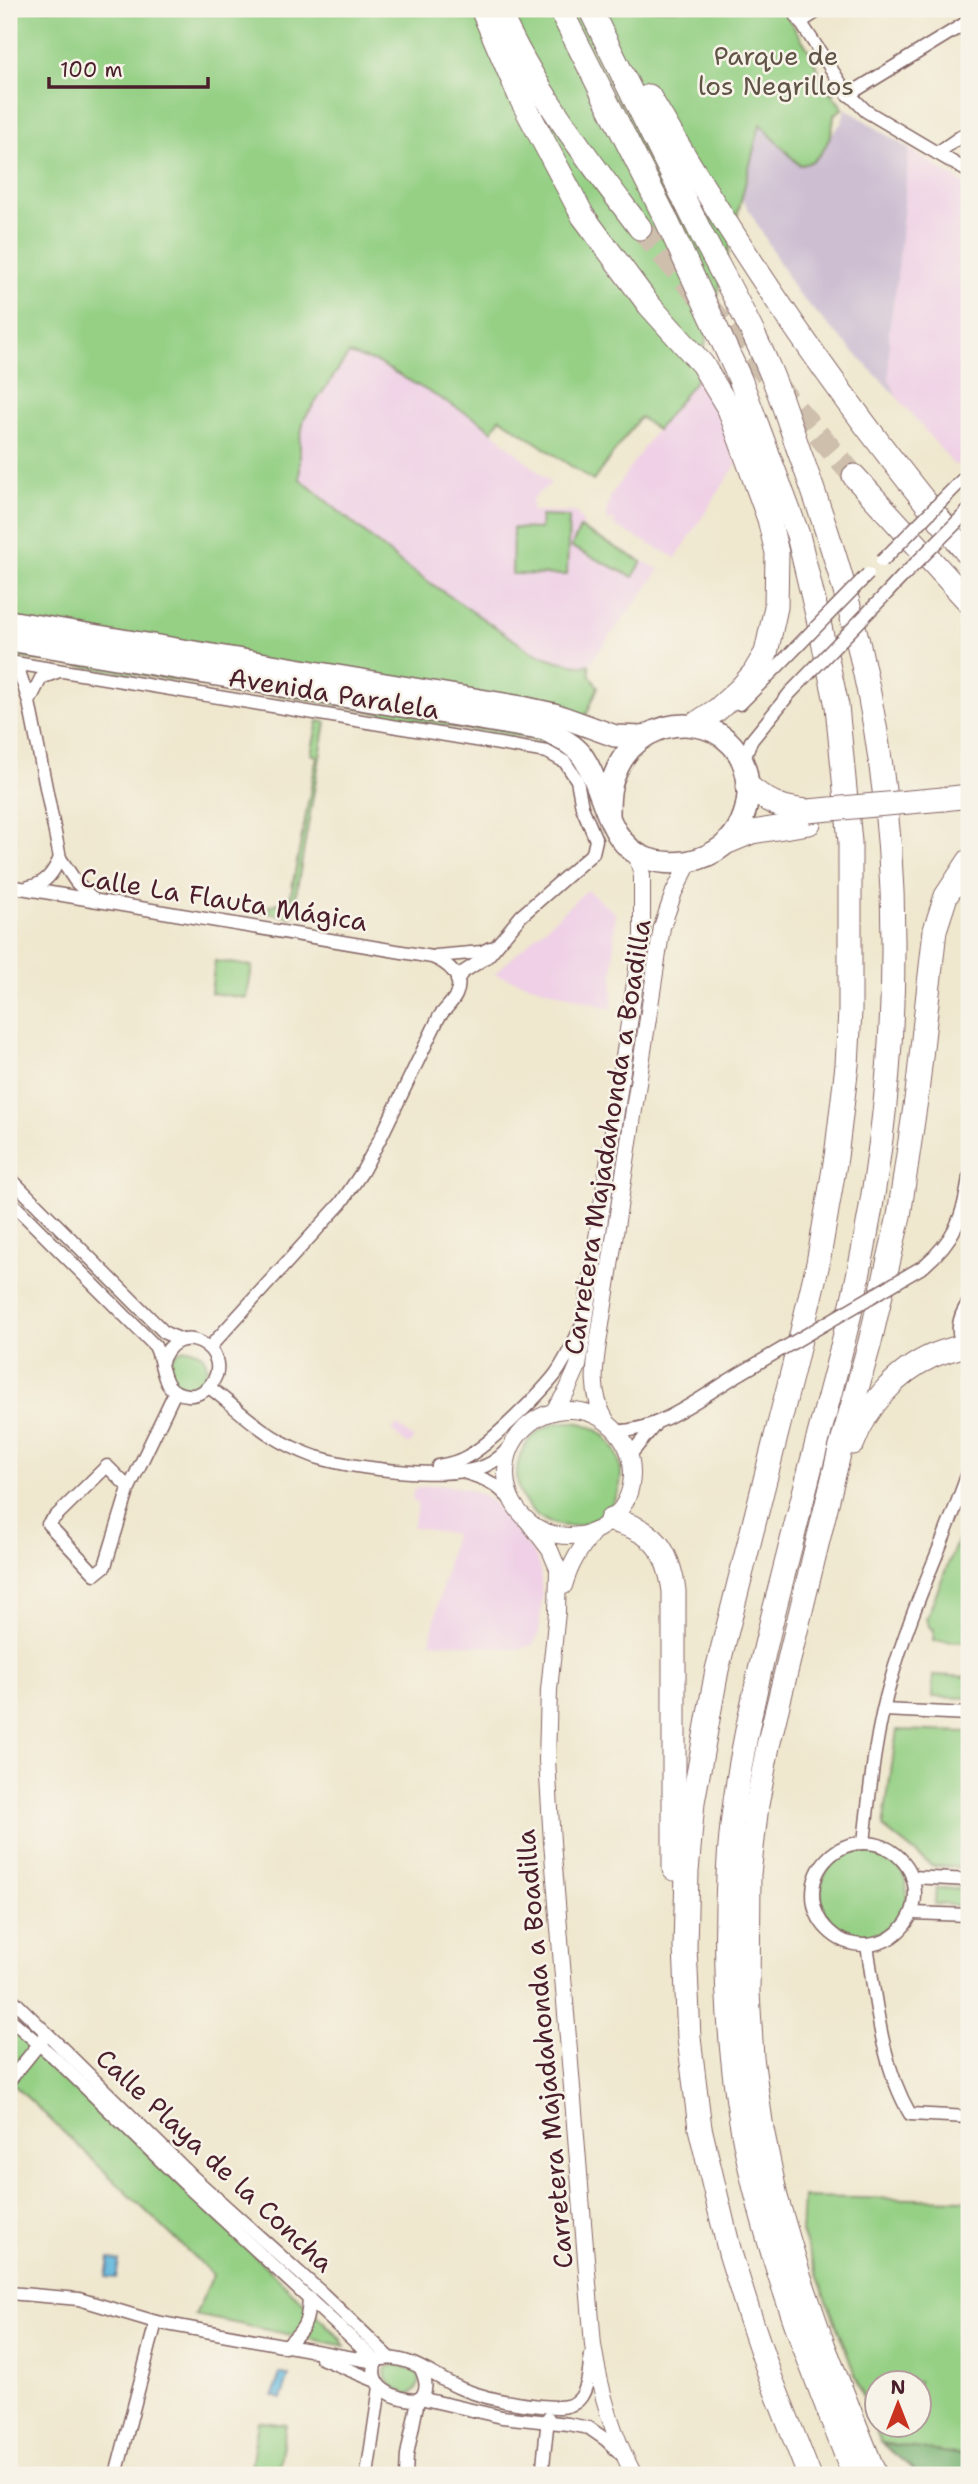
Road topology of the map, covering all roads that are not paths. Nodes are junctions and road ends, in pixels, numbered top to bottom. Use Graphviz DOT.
graph roads {
  1 [pos="482,9"];
  2 [pos="498,9"];
  3 [pos="560,9"];
  4 [pos="590,9"];
  5 [pos="598,9"];
  6 [pos="792,9"];
  7 [pos="821,9"];
  8 [pos="969,21"];
  9 [pos="801,22"];
  10 [pos="848,94"];
  11 [pos="969,131"];
  12 [pos="937,153"];
  13 [pos="969,172"];
  14 [pos="640,228"];
  15 [pos="824,370"];
  16 [pos="968,474"];
  17 [pos="854,476"];
  18 [pos="969,510"];
  19 [pos="969,532"];
  20 [pos="969,555"];
  21 [pos="969,602"];
  22 [pos="9,621"];
  23 [pos="9,640"];
  24 [pos="9,663"];
  25 [pos="63,671"];
  26 [pos="29,702"];
  27 [pos="700,727"];
  28 [pos="643,737"];
  29 [pos="743,762"];
  30 [pos="748,786"];
  31 [pos="969,796"];
  32 [pos="943,805"];
  33 [pos="969,808"];
  34 [pos="609,816"];
  35 [pos="808,817"];
  36 [pos="728,842"];
  37 [pos="636,853"];
  38 [pos="60,858"];
  39 [pos="690,861"];
  40 [pos="969,861"];
  41 [pos="15,887"];
  42 [pos="94,900"];
  43 [pos="497,944"];
  44 [pos="432,957"];
  45 [pos="457,980"];
  46 [pos="9,1177"];
  47 [pos="969,1177"];
  48 [pos="9,1199"];
  49 [pos="969,1302"];
  50 [pos="586,1317"];
  51 [pos="182,1340"];
  52 [pos="209,1348"];
  53 [pos="966,1350"];
  54 [pos="161,1365"];
  55 [pos="209,1387"];
  56 [pos="175,1392"];
  57 [pos="553,1412"];
  58 [pos="658,1422"];
  59 [pos="612,1426"];
  60 [pos="513,1443"];
  61 [pos="630,1455"];
  62 [pos="969,1470"];
  63 [pos="417,1471"];
  64 [pos="462,1472"];
  65 [pos="128,1488"];
  66 [pos="514,1504"];
  67 [pos="527,1520"];
  68 [pos="603,1526"];
  69 [pos="806,1593"];
  70 [pos="557,1612"];
  71 [pos="883,1710"];
  72 [pos="969,1714"];
  73 [pos="864,1843"];
  74 [pos="912,1877"];
  75 [pos="969,1880"];
  76 [pos="912,1913"];
  77 [pos="969,1914"];
  78 [pos="867,1945"];
  79 [pos="9,1996"];
  80 [pos="9,2018"];
  81 [pos="49,2033"];
  82 [pos="39,2044"];
  83 [pos="9,2081"];
  84 [pos="969,2118"];
  85 [pos="9,2293"];
  86 [pos="309,2298"];
  87 [pos="156,2322"];
  88 [pos="593,2345"];
  89 [pos="285,2347"];
  90 [pos="304,2351"];
  91 [pos="381,2361"];
  92 [pos="421,2369"];
  93 [pos="770,2375"];
  94 [pos="378,2384"];
  95 [pos="419,2399"];
  96 [pos="549,2407"];
  97 [pos="547,2423"];
  98 [pos="625,2458"];
  99 [pos="116,2475"];
  100 [pos="367,2475"];
  101 [pos="406,2475"];
  102 [pos="542,2475"];
  103 [pos="634,2475"];
  104 [pos="809,2475"];
  105 [pos="854,2475"];
  106 [pos="875,2475"];
  1 -- 27 [label="highway"];
  2 -- 14 [label="highway"];
  3 -- 93 [label="highway"];
  4 -- 105 [label="highway"];
  5 -- 15 [label="highway"];
  6 -- 9 [label="street"];
  7 -- 9 [label="street"];
  8 -- 10 [label="street"];
  9 -- 10 [label="street"];
  10 -- 12 [label="street"];
  11 -- 12 [label="street"];
  12 -- 13 [label="street"];
  15 -- 19 [label="highway"];
  15 -- 20 [label="highway"];
  16 -- 27 [label="street, bridge"];
  17 -- 21 [label="highway"];
  18 -- 29 [label="street, bridge"];
  22 -- 28 [label="highway"];
  23 -- 34 [label="highway"];
  24 -- 25 [label="street, Avenida Paralela"];
  24 -- 26 [label="street"];
  25 -- 26 [label="street"];
  25 -- 43 [label="street, Avenida Paralela"];
  26 -- 38 [label="street"];
  27 -- 28 [label="highway"];
  27 -- 29 [label="highway"];
  28 -- 34 [label="highway"];
  29 -- 30 [label="highway"];
  30 -- 35 [label="highway"];
  30 -- 36 [label="highway"];
  31 -- 32 [label="highway"];
  32 -- 33 [label="highway"];
  32 -- 35 [label="highway"];
  34 -- 37 [label="highway"];
  35 -- 36 [label="highway"];
  36 -- 39 [label="highway"];
  37 -- 39 [label="highway"];
  37 -- 50 [label="street, Carretera Majadahonda a Boadilla"];
  38 -- 41 [label="street"];
  38 -- 42 [label="street"];
  39 -- 59 [label="street, Carretera Majadahonda a Boadilla"];
  40 -- 69 [label="highway"];
  41 -- 42 [label="street, Calle La Flauta Mágica"];
  42 -- 44 [label="street, Calle La Flauta Mágica"];
  43 -- 44 [label="street, Calle La Flauta Mágica"];
  43 -- 45 [label="street"];
  44 -- 45 [label="street"];
  45 -- 52 [label="street"];
  46 -- 51 [label="street"];
  47 -- 58 [label="street, bridge"];
  48 -- 54 [label="street"];
  49 -- 53 [label="street"];
  50 -- 57 [label="street, Carretera Majadahonda a Boadilla"];
  50 -- 63 [label="street"];
  51 -- 52 [label="street"];
  51 -- 54 [label="street"];
  52 -- 55 [label="street"];
  53 -- 69 [label="highway"];
  54 -- 56 [label="street"];
  55 -- 56 [label="street"];
  55 -- 63 [label="street"];
  56 -- 65 [label="street"];
  57 -- 59 [label="street"];
  57 -- 60 [label="street"];
  58 -- 59 [label="street"];
  58 -- 61 [label="street"];
  59 -- 61 [label="street"];
  60 -- 64 [label="street"];
  60 -- 66 [label="street"];
  61 -- 68 [label="street"];
  62 -- 71 [label="street"];
  63 -- 64 [label="street"];
  64 -- 66 [label="street"];
  65 -- 65 [label="street"];
  66 -- 67 [label="street"];
  67 -- 68 [label="street"];
  67 -- 70 [label="street, Carretera Majadahonda a Boadilla"];
  68 -- 70 [label="street, Carretera Majadahonda a Boadilla"];
  68 -- 93 [label="highway"];
  69 -- 106 [label="highway"];
  70 -- 88 [label="street, Carretera Majadahonda a Boadilla"];
  71 -- 72 [label="street"];
  71 -- 73 [label="street"];
  73 -- 74 [label="street"];
  73 -- 78 [label="street"];
  74 -- 75 [label="street"];
  74 -- 76 [label="street"];
  76 -- 77 [label="street"];
  76 -- 78 [label="street"];
  78 -- 84 [label="street"];
  79 -- 81 [label="street, Calle Playa de la Concha"];
  80 -- 82 [label="street, Calle Playa de la Concha"];
  81 -- 82 [label="street"];
  81 -- 91 [label="street, Calle Playa de la Concha"];
  82 -- 83 [label="street"];
  82 -- 86 [label="street, Calle Playa de la Concha"];
  85 -- 87 [label="street"];
  86 -- 89 [label="street"];
  86 -- 91 [label="street, Calle Playa de la Concha"];
  87 -- 89 [label="street"];
  87 -- 99 [label="street"];
  88 -- 96 [label="street"];
  88 -- 98 [label="street, Carretera Majadahonda a Boadilla"];
  89 -- 90 [label="street"];
  90 -- 91 [label="street"];
  90 -- 94 [label="street"];
  91 -- 92 [label="street"];
  91 -- 94 [label="street"];
  92 -- 95 [label="street"];
  92 -- 96 [label="street"];
  93 -- 104 [label="highway"];
  94 -- 95 [label="street"];
  94 -- 100 [label="street"];
  95 -- 97 [label="street"];
  95 -- 101 [label="street"];
  96 -- 97 [label="street"];
  97 -- 98 [label="street"];
  97 -- 102 [label="street"];
  98 -- 103 [label="street, Carretera Majadahonda a Boadilla"];
}
